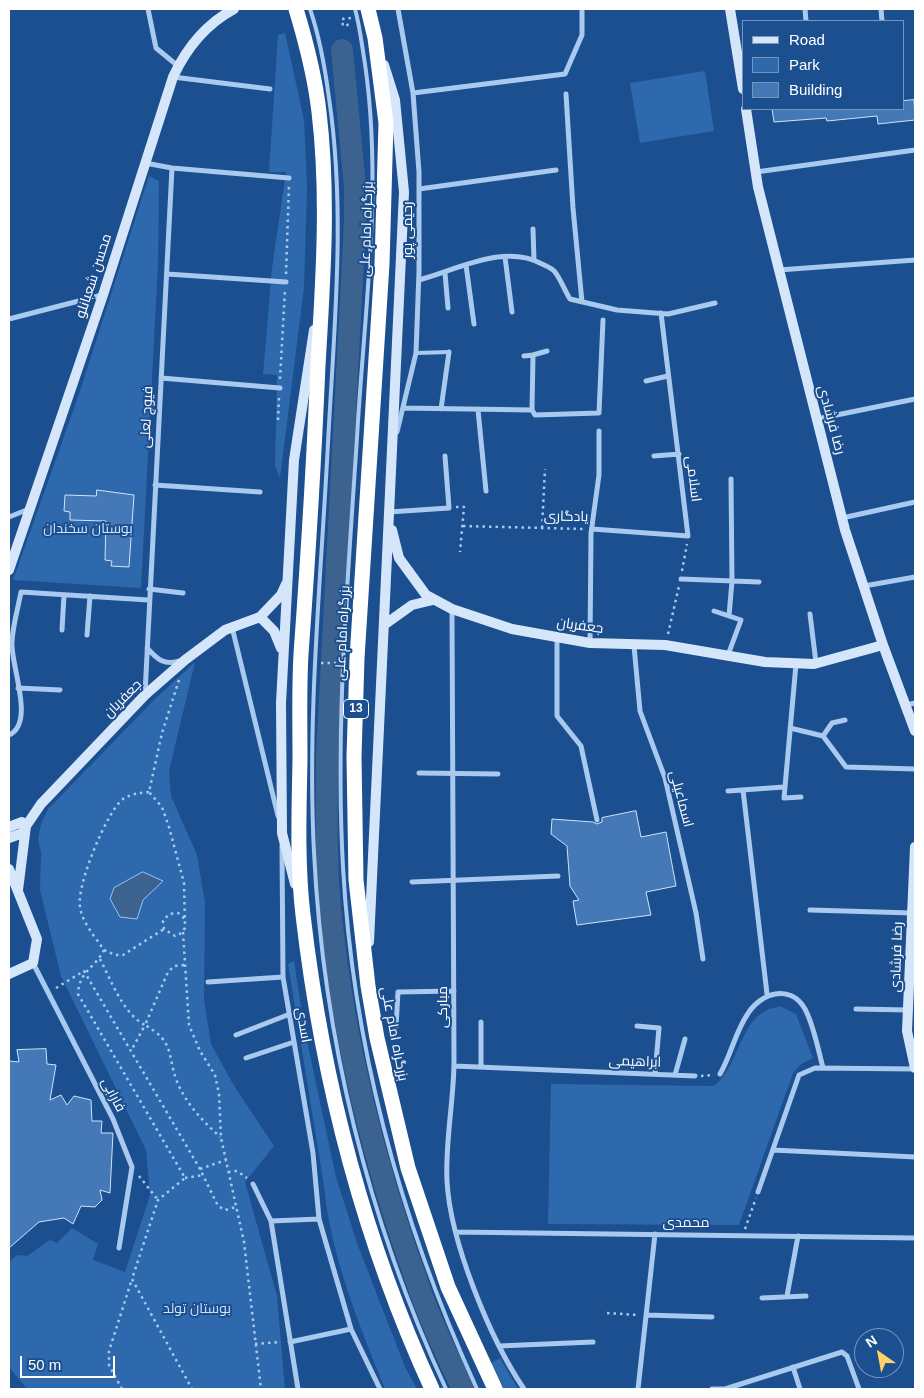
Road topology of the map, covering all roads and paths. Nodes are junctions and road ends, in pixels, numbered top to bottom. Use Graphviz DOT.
graph roads {
  1 [pos="148,9"];
  2 [pos="234,9"];
  3 [pos="296,9"];
  4 [pos="310,9"];
  5 [pos="355,9"];
  6 [pos="368,9"];
  7 [pos="398,9"];
  8 [pos="582,9"];
  9 [pos="730,9"];
  10 [pos="342,19"];
  11 [pos="343,26"];
  12 [pos="375,38"];
  13 [pos="178,66"];
  14 [pos="173,77"];
  15 [pos="742,83"];
  16 [pos="270,88"];
  17 [pos="413,93"];
  18 [pos="566,94"];
  19 [pos="746,110"];
  20 [pos="915,150"];
  21 [pos="144,163"];
  22 [pos="172,168"];
  23 [pos="556,170"];
  24 [pos="756,172"];
  25 [pos="289,178"];
  26 [pos="419,189"];
  27 [pos="533,228"];
  28 [pos="505,257"];
  29 [pos="534,260"];
  30 [pos="915,260"];
  31 [pos="466,265"];
  32 [pos="323,267"];
  33 [pos="779,270"];
  34 [pos="445,273"];
  35 [pos="167,274"];
  36 [pos="419,280"];
  37 [pos="286,282"];
  38 [pos="103,295"];
  39 [pos="582,302"];
  40 [pos="715,303"];
  41 [pos="448,308"];
  42 [pos="512,312"];
  43 [pos="661,313"];
  44 [pos="9,319"];
  45 [pos="603,320"];
  46 [pos="474,324"];
  47 [pos="548,351"];
  48 [pos="449,352"];
  49 [pos="416,353"];
  50 [pos="533,355"];
  51 [pos="524,356"];
  52 [pos="668,376"];
  53 [pos="161,378"];
  54 [pos="646,381"];
  55 [pos="280,388"];
  56 [pos="915,399"];
  57 [pos="403,408"];
  58 [pos="441,409"];
  59 [pos="478,410"];
  60 [pos="532,410"];
  61 [pos="278,420"];
  62 [pos="817,420"];
  63 [pos="599,431"];
  64 [pos="392,450"];
  65 [pos="679,454"];
  66 [pos="445,456"];
  67 [pos="654,456"];
  68 [pos="545,469"];
  69 [pos="731,479"];
  70 [pos="155,485"];
  71 [pos="486,491"];
  72 [pos="260,492"];
  73 [pos="915,502"];
  74 [pos="464,507"];
  75 [pos="30,509"];
  76 [pos="389,512"];
  77 [pos="9,517"];
  78 [pos="842,518"];
  79 [pos="463,526"];
  80 [pos="542,528"];
  81 [pos="592,529"];
  82 [pos="688,536"];
  83 [pos="460,552"];
  84 [pos="9,570"];
  85 [pos="915,576"];
  86 [pos="680,579"];
  87 [pos="288,581"];
  88 [pos="732,581"];
  89 [pos="760,582"];
  90 [pos="864,586"];
  91 [pos="149,589"];
  92 [pos="183,593"];
  93 [pos="64,595"];
  94 [pos="90,596"];
  95 [pos="148,600"];
  96 [pos="433,600"];
  97 [pos="452,609"];
  98 [pos="714,611"];
  99 [pos="810,614"];
  100 [pos="260,616"];
  101 [pos="729,616"];
  102 [pos="384,625"];
  103 [pos="232,627"];
  104 [pos="62,630"];
  105 [pos="87,635"];
  106 [pos="557,637"];
  107 [pos="590,643"];
  108 [pos="665,645"];
  109 [pos="883,645"];
  110 [pos="634,646"];
  111 [pos="147,647"];
  112 [pos="282,654"];
  113 [pos="728,656"];
  114 [pos="185,660"];
  115 [pos="314,663"];
  116 [pos="342,663"];
  117 [pos="796,663"];
  118 [pos="816,663"];
  119 [pos="18,688"];
  120 [pos="60,690"];
  121 [pos="145,696"];
  122 [pos="910,704"];
  123 [pos="845,720"];
  124 [pos="790,728"];
  125 [pos="915,730"];
  126 [pos="9,735"];
  127 [pos="823,736"];
  128 [pos="915,769"];
  129 [pos="453,772"];
  130 [pos="419,773"];
  131 [pos="498,774"];
  132 [pos="784,787"];
  133 [pos="743,790"];
  134 [pos="728,791"];
  135 [pos="148,792"];
  136 [pos="801,797"];
  137 [pos="596,820"];
  138 [pos="26,826"];
  139 [pos="9,827"];
  140 [pos="282,833"];
  141 [pos="9,838"];
  142 [pos="915,847"];
  143 [pos="9,869"];
  144 [pos="558,876"];
  145 [pos="454,881"];
  146 [pos="412,882"];
  147 [pos="18,890"];
  148 [pos="810,910"];
  149 [pos="303,913"];
  150 [pos="912,913"];
  151 [pos="185,919"];
  152 [pos="164,930"];
  153 [pos="183,932"];
  154 [pos="104,950"];
  155 [pos="100,958"];
  156 [pos="703,959"];
  157 [pos="33,963"];
  158 [pos="184,964"];
  159 [pos="84,971"];
  160 [pos="9,974"];
  161 [pos="283,977"];
  162 [pos="208,982"];
  163 [pos="368,986"];
  164 [pos="454,990"];
  165 [pos="48,992"];
  166 [pos="768,994"];
  167 [pos="856,1009"];
  168 [pos="908,1010"];
  169 [pos="290,1014"];
  170 [pos="481,1022"];
  171 [pos="145,1025"];
  172 [pos="637,1026"];
  173 [pos="396,1027"];
  174 [pos="236,1035"];
  175 [pos="685,1039"];
  176 [pos="294,1042"];
  177 [pos="131,1051"];
  178 [pos="246,1058"];
  179 [pos="454,1066"];
  180 [pos="481,1067"];
  181 [pos="824,1068"];
  182 [pos="915,1068"];
  183 [pos="655,1074"];
  184 [pos="720,1074"];
  185 [pos="675,1075"];
  186 [pos="695,1076"];
  187 [pos="221,1138"];
  188 [pos="773,1150"];
  189 [pos="915,1157"];
  190 [pos="226,1160"];
  191 [pos="132,1167"];
  192 [pos="200,1169"];
  193 [pos="228,1172"];
  194 [pos="203,1175"];
  195 [pos="185,1178"];
  196 [pos="253,1184"];
  197 [pos="758,1192"];
  198 [pos="158,1200"];
  199 [pos="236,1207"];
  200 [pos="319,1219"];
  201 [pos="271,1221"];
  202 [pos="456,1232"];
  203 [pos="656,1234"];
  204 [pos="743,1235"];
  205 [pos="798,1236"];
  206 [pos="915,1238"];
  207 [pos="119,1248"];
  208 [pos="132,1279"];
  209 [pos="787,1296"];
  210 [pos="806,1296"];
  211 [pos="762,1298"];
  212 [pos="607,1313"];
  213 [pos="647,1316"];
  214 [pos="712,1317"];
  215 [pos="351,1329"];
  216 [pos="290,1342"];
  217 [pos="593,1342"];
  218 [pos="256,1344"];
  219 [pos="499,1346"];
  220 [pos="793,1367"];
  221 [pos="122,1389"];
  222 [pos="192,1389"];
  223 [pos="261,1389"];
  224 [pos="298,1389"];
  225 [pos="380,1389"];
  226 [pos="432,1389"];
  227 [pos="446,1389"];
  228 [pos="478,1389"];
  229 [pos="495,1389"];
  230 [pos="524,1389"];
  231 [pos="638,1389"];
  232 [pos="712,1389"];
  233 [pos="725,1389"];
  234 [pos="800,1389"];
  235 [pos="859,1389"];
  1 -- 13 [label="street"];
  2 -- 13 [label="main road, محسن شعبانلو"];
  3 -- 32 [label="highway"];
  4 -- 227 [label="lane"];
  5 -- 228 [label="lane"];
  6 -- 12 [label="highway, بزرگراه امام علی / 13"];
  7 -- 17 [label="street, رحیمی پور"];
  8 -- 17 [label="street"];
  9 -- 15 [label="main road"];
  10 -- 11 [label="path"];
  12 -- 64 [label="main road"];
  12 -- 163 [label="highway, بزرگراه امام علی / 13"];
  13 -- 14 [label="main road, محسن شعبانلو"];
  14 -- 16 [label="street"];
  14 -- 21 [label="main road, محسن شعبانلو"];
  17 -- 26 [label="street, رحیمی پور"];
  18 -- 39 [label="street"];
  19 -- 24 [label="main road, رضا فرشادی"];
  20 -- 24 [label="street"];
  21 -- 22 [label="street"];
  21 -- 38 [label="main road, محسن شعبانلو"];
  22 -- 25 [label="street"];
  22 -- 35 [label="street, فیوج لعلی"];
  23 -- 26 [label="street"];
  24 -- 33 [label="main road, رضا فرشادی"];
  25 -- 37 [label="path"];
  26 -- 36 [label="street, رحیمی پور"];
  27 -- 29 [label="street"];
  28 -- 29 [label="street"];
  28 -- 31 [label="street"];
  28 -- 42 [label="street"];
  29 -- 39 [label="street"];
  30 -- 33 [label="street"];
  31 -- 34 [label="street"];
  31 -- 46 [label="street"];
  32 -- 87 [label="main road"];
  32 -- 149 [label="highway"];
  33 -- 62 [label="main road, رضا فرشادی"];
  34 -- 36 [label="street"];
  34 -- 41 [label="street"];
  35 -- 37 [label="street"];
  35 -- 53 [label="street, فیوج لعلی"];
  36 -- 49 [label="street, رحیمی پور"];
  37 -- 55 [label="path"];
  38 -- 44 [label="street"];
  38 -- 75 [label="main road, محسن شعبانلو"];
  39 -- 43 [label="street"];
  40 -- 43 [label="street"];
  43 -- 52 [label="street, اسلامی"];
  45 -- 60 [label="street"];
  47 -- 50 [label="street"];
  48 -- 49 [label="lane"];
  48 -- 58 [label="street"];
  49 -- 57 [label="street, رحیمی پور"];
  50 -- 51 [label="street"];
  50 -- 60 [label="street"];
  52 -- 54 [label="street"];
  52 -- 65 [label="street, اسلامی"];
  53 -- 55 [label="street"];
  53 -- 70 [label="street, فیوج لعلی"];
  55 -- 61 [label="path"];
  56 -- 62 [label="street"];
  57 -- 58 [label="street"];
  57 -- 64 [label="street, رحیمی پور"];
  58 -- 59 [label="street"];
  59 -- 60 [label="street"];
  59 -- 71 [label="street"];
  62 -- 78 [label="main road, رضا فرشادی"];
  63 -- 81 [label="street"];
  64 -- 76 [label="main road"];
  65 -- 67 [label="street"];
  65 -- 82 [label="street, اسلامی"];
  66 -- 76 [label="street"];
  68 -- 80 [label="path"];
  69 -- 88 [label="street"];
  70 -- 72 [label="street"];
  70 -- 91 [label="street, فیوج لعلی"];
  73 -- 78 [label="street"];
  74 -- 79 [label="path"];
  75 -- 77 [label="street"];
  75 -- 84 [label="main road, محسن شعبانلو"];
  76 -- 96 [label="main road, جعفریان"];
  76 -- 102 [label="main road"];
  78 -- 90 [label="main road, رضا فرشادی"];
  79 -- 80 [label="path, یادگاری"];
  79 -- 83 [label="path"];
  80 -- 81 [label="path, یادگاری"];
  81 -- 82 [label="street, یادگاری"];
  81 -- 107 [label="street"];
  82 -- 86 [label="path"];
  85 -- 90 [label="street"];
  86 -- 88 [label="street"];
  86 -- 108 [label="path"];
  87 -- 100 [label="main road, جعفریان"];
  87 -- 112 [label="main road"];
  88 -- 89 [label="street"];
  88 -- 101 [label="street"];
  90 -- 109 [label="main road, رضا فرشادی"];
  91 -- 92 [label="street"];
  91 -- 95 [label="street, فیوج لعلی"];
  93 -- 94 [label="street"];
  93 -- 104 [label="street"];
  93 -- 119 [label="street"];
  94 -- 95 [label="street"];
  94 -- 105 [label="street"];
  95 -- 111 [label="street, فیوج لعلی"];
  96 -- 97 [label="main road, جعفریان"];
  96 -- 102 [label="main road"];
  97 -- 106 [label="main road, جعفریان"];
  97 -- 129 [label="street, مبارکی"];
  98 -- 101 [label="street"];
  99 -- 118 [label="street"];
  100 -- 103 [label="main road, جعفریان"];
  100 -- 112 [label="main road"];
  101 -- 113 [label="street"];
  102 -- 163 [label="main road"];
  103 -- 114 [label="main road, جعفریان"];
  103 -- 140 [label="street, اسدی"];
  106 -- 107 [label="main road, جعفریان"];
  106 -- 137 [label="street"];
  107 -- 110 [label="main road, جعفریان"];
  108 -- 110 [label="main road, جعفریان"];
  108 -- 113 [label="main road, جعفریان"];
  109 -- 118 [label="main road, جعفریان"];
  109 -- 122 [label="main road, رضا فرشادی"];
  110 -- 156 [label="street, اسماعیلی"];
  111 -- 114 [label="street"];
  111 -- 121 [label="street, فیوج لعلی"];
  112 -- 140 [label="main road"];
  113 -- 117 [label="main road, جعفریان"];
  114 -- 121 [label="main road, جعفریان"];
  114 -- 135 [label="path"];
  115 -- 116 [label="path"];
  117 -- 118 [label="main road, جعفریان"];
  117 -- 124 [label="street"];
  119 -- 120 [label="street"];
  119 -- 126 [label="street"];
  121 -- 138 [label="main road, جعفریان"];
  122 -- 125 [label="main road, رضا فرشادی"];
  123 -- 127 [label="street"];
  124 -- 127 [label="street"];
  124 -- 132 [label="street"];
  127 -- 128 [label="street"];
  129 -- 130 [label="street"];
  129 -- 131 [label="street"];
  129 -- 145 [label="street, مبارکی"];
  132 -- 133 [label="street"];
  132 -- 136 [label="street"];
  133 -- 134 [label="street"];
  133 -- 166 [label="street"];
  135 -- 151 [label="path"];
  135 -- 154 [label="path"];
  138 -- 139 [label="main road"];
  138 -- 141 [label="main road"];
  138 -- 147 [label="main road"];
  140 -- 149 [label="main road"];
  140 -- 161 [label="street, اسدی"];
  142 -- 150 [label="main road, رضا فرشادی"];
  143 -- 147 [label="main road"];
  144 -- 145 [label="street"];
  145 -- 146 [label="street"];
  145 -- 164 [label="street, مبارکی"];
  147 -- 157 [label="main road"];
  148 -- 150 [label="street"];
  149 -- 226 [label="highway"];
  150 -- 168 [label="main road, رضا فرشادی"];
  151 -- 152 [label="path"];
  151 -- 153 [label="path"];
  152 -- 153 [label="path"];
  152 -- 154 [label="path"];
  153 -- 158 [label="path"];
  154 -- 155 [label="path"];
  155 -- 159 [label="path"];
  155 -- 171 [label="path"];
  157 -- 160 [label="main road"];
  157 -- 165 [label="street, فارابی"];
  158 -- 171 [label="path"];
  158 -- 187 [label="path"];
  159 -- 165 [label="path"];
  159 -- 177 [label="path"];
  159 -- 195 [label="path"];
  161 -- 162 [label="street"];
  161 -- 169 [label="street, اسدی"];
  163 -- 229 [label="highway, بزرگراه امام علی / 13"];
  164 -- 173 [label="street"];
  164 -- 179 [label="street, مبارکی"];
  165 -- 191 [label="street, فارابی"];
  166 -- 181 [label="street"];
  166 -- 184 [label="street"];
  167 -- 168 [label="street"];
  168 -- 182 [label="main road, رضا فرشادی"];
  169 -- 174 [label="street"];
  169 -- 176 [label="street, اسدی"];
  170 -- 180 [label="street"];
  171 -- 177 [label="path"];
  171 -- 187 [label="path"];
  172 -- 183 [label="street"];
  175 -- 185 [label="street"];
  176 -- 178 [label="street"];
  176 -- 200 [label="street, اسدی"];
  177 -- 192 [label="path"];
  179 -- 180 [label="street, ابراهیمی"];
  179 -- 202 [label="street, مبارکی"];
  180 -- 183 [label="street, ابراهیمی"];
  181 -- 182 [label="street"];
  181 -- 188 [label="street"];
  183 -- 185 [label="street, ابراهیمی"];
  184 -- 186 [label="path"];
  185 -- 186 [label="street, ابراهیمی"];
  187 -- 190 [label="path"];
  188 -- 189 [label="street"];
  188 -- 197 [label="street"];
  190 -- 192 [label="path"];
  190 -- 193 [label="path"];
  191 -- 198 [label="path"];
  191 -- 207 [label="street"];
  192 -- 194 [label="path"];
  193 -- 196 [label="path"];
  193 -- 199 [label="path"];
  194 -- 195 [label="path"];
  194 -- 199 [label="path"];
  195 -- 198 [label="path"];
  196 -- 201 [label="street"];
  197 -- 204 [label="path"];
  198 -- 208 [label="path"];
  199 -- 218 [label="path"];
  200 -- 201 [label="street"];
  200 -- 215 [label="street, اسدی"];
  201 -- 216 [label="street"];
  202 -- 203 [label="street, محمدی"];
  202 -- 219 [label="street, مبارکی"];
  203 -- 204 [label="street, محمدی"];
  203 -- 213 [label="street"];
  204 -- 205 [label="street, محمدی"];
  205 -- 206 [label="street, محمدی"];
  205 -- 209 [label="street"];
  208 -- 221 [label="path"];
  208 -- 222 [label="path"];
  209 -- 210 [label="street"];
  209 -- 211 [label="street"];
  212 -- 213 [label="path"];
  213 -- 214 [label="street"];
  213 -- 231 [label="street"];
  215 -- 216 [label="street"];
  215 -- 225 [label="street, اسدی"];
  216 -- 218 [label="path"];
  216 -- 224 [label="street"];
  217 -- 219 [label="street"];
  218 -- 223 [label="path"];
  219 -- 230 [label="street, مبارکی"];
  220 -- 233 [label="street"];
  220 -- 234 [label="street"];
  220 -- 235 [label="street"];
  232 -- 233 [label="street"];
}
